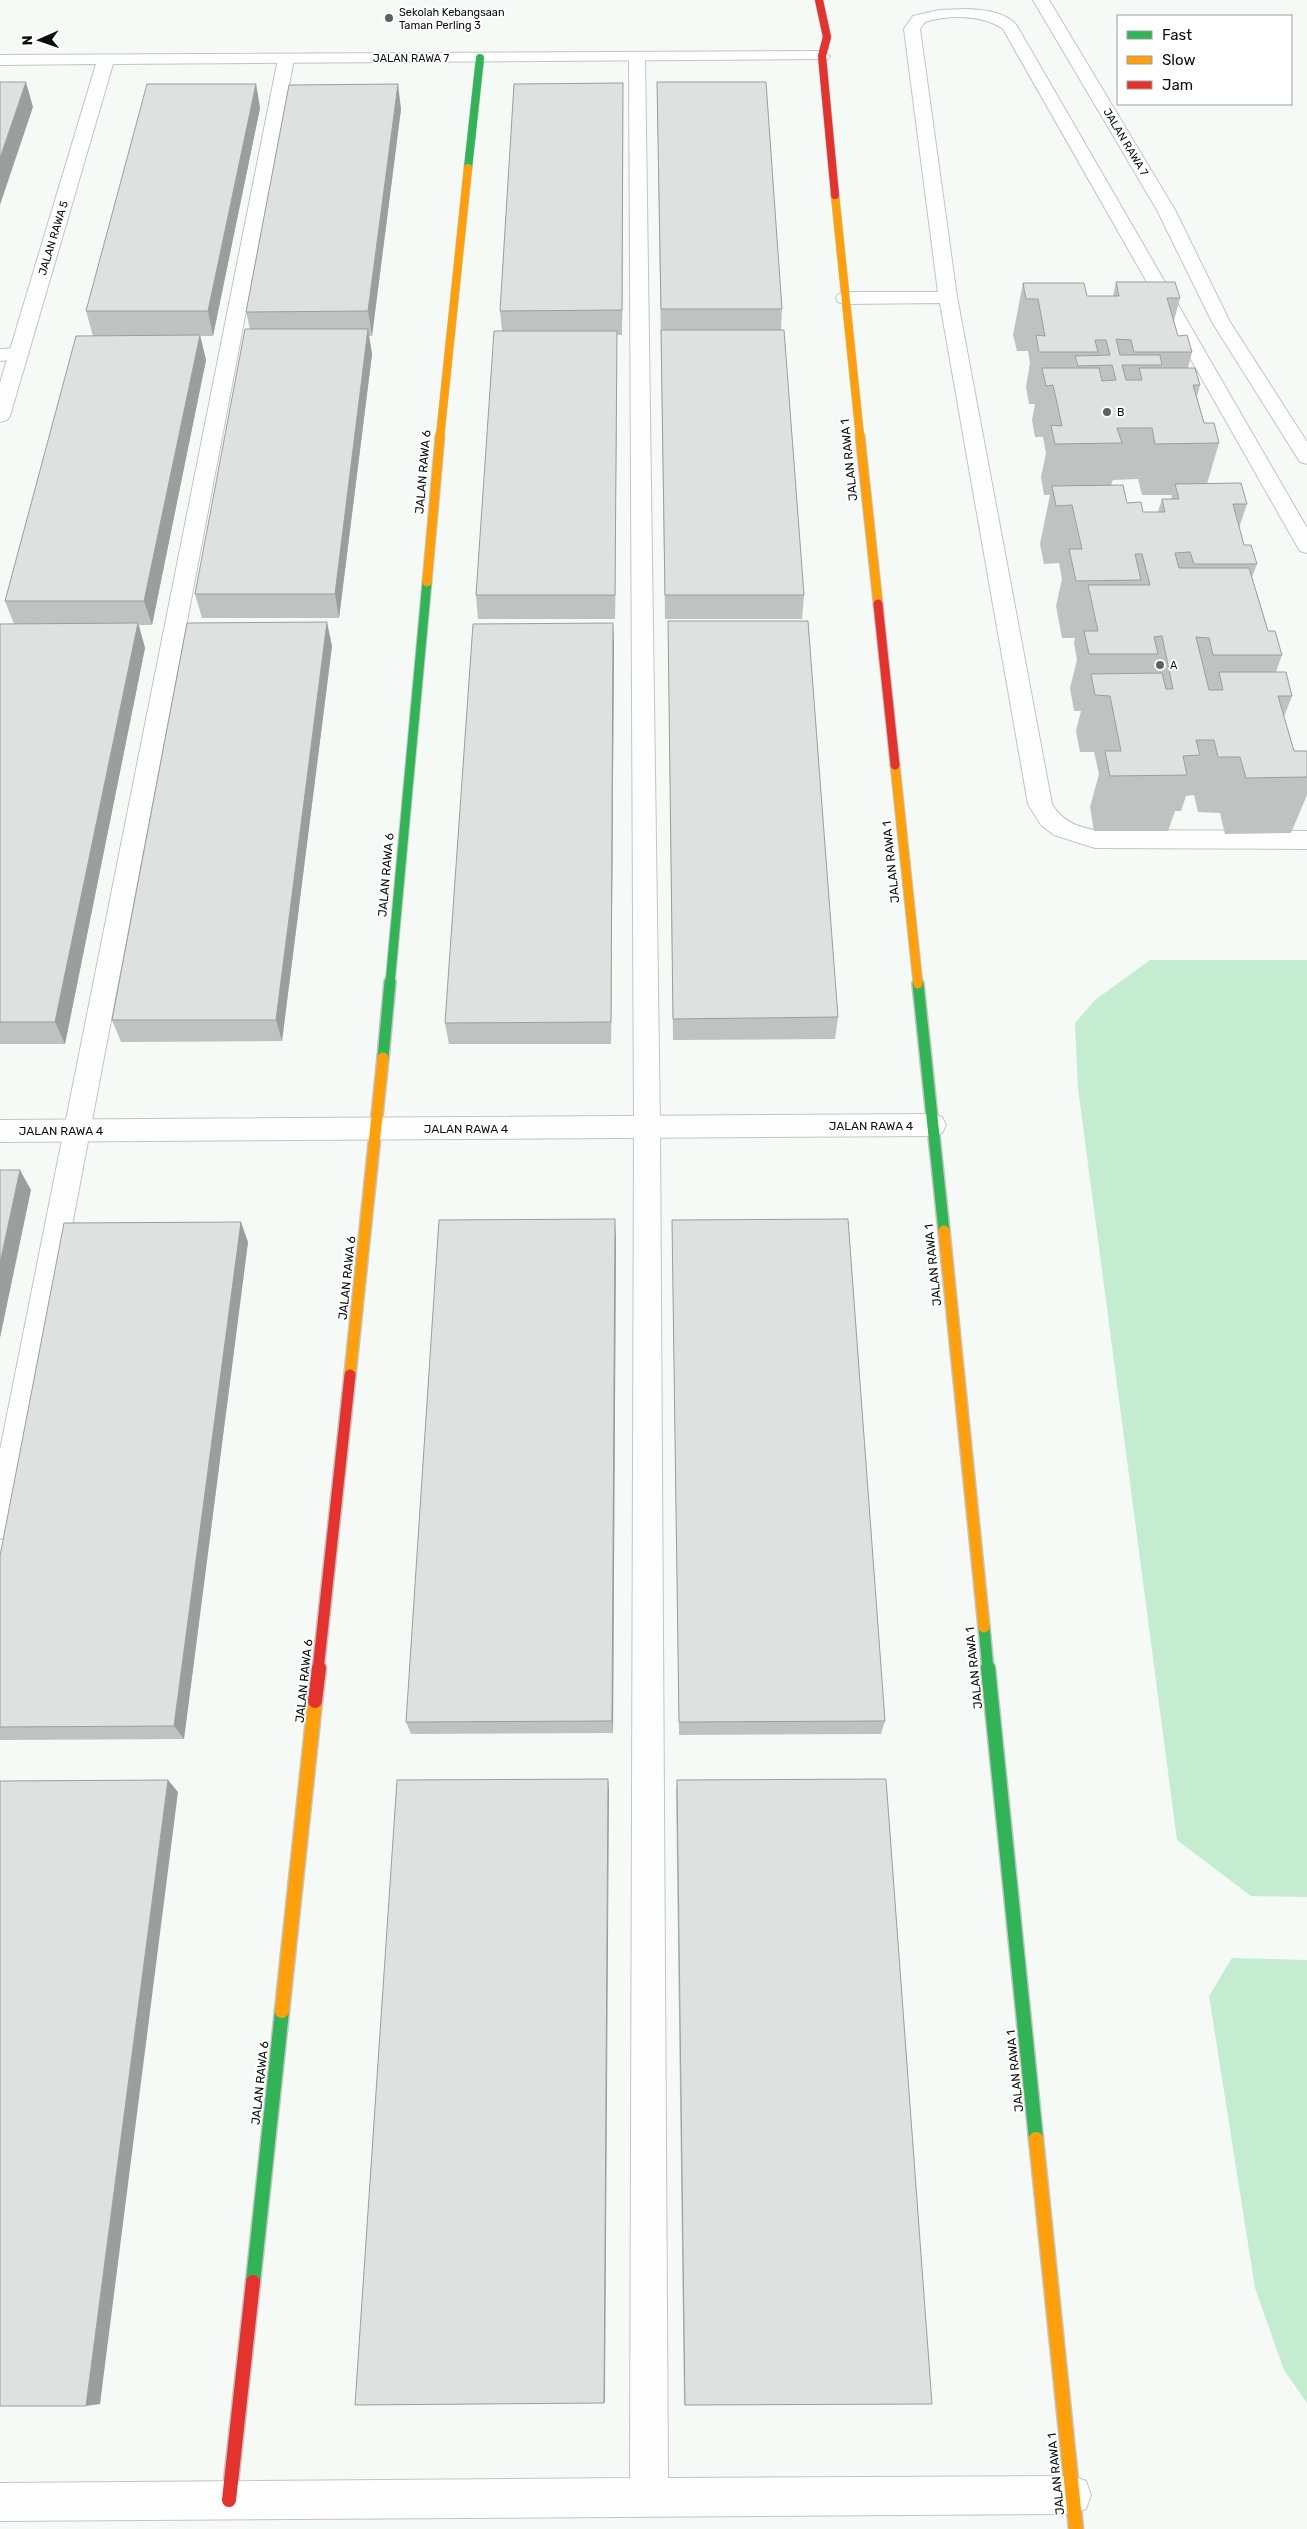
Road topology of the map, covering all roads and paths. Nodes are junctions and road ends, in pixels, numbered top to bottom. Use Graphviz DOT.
graph roads {
  1 [pos="819,0"];
  2 [pos="1041,0"];
  3 [pos="822,56"];
  4 [pos="637,57"];
  5 [pos="480,58"];
  6 [pos="286,59"];
  7 [pos="0,60"];
  8 [pos="106,60"];
  9 [pos="845,298"];
  10 [pos="948,298"];
  11 [pos="9,354"];
  12 [pos="0,416"];
  13 [pos="1307,458"];
  14 [pos="1307,546"];
  15 [pos="1307,840"];
  16 [pos="933,1125"];
  17 [pos="647,1127"];
  18 [pos="378,1129"];
  19 [pos="78,1130"];
  20 [pos="0,1131"];
  21 [pos="0,1524"];
  22 [pos="649,2497"];
  23 [pos="229,2500"];
  24 [pos="0,2502"];
  25 [pos="1074,2512"];
  1 -- 3 [label="street, JALAN RAWA 1"];
  2 -- 13 [label="street, JALAN RAWA 7"];
  3 -- 4 [label="street, JALAN RAWA 7"];
  3 -- 9 [label="street, JALAN RAWA 1"];
  4 -- 5 [label="street, JALAN RAWA 7"];
  4 -- 17 [label="street"];
  5 -- 6 [label="street, JALAN RAWA 7"];
  5 -- 18 [label="street, JALAN RAWA 6"];
  6 -- 8 [label="street, JALAN RAWA 7"];
  6 -- 19 [label="street"];
  7 -- 8 [label="street, JALAN RAWA 7"];
  8 -- 11 [label="street, JALAN RAWA 5"];
  9 -- 10 [label="street"];
  9 -- 16 [label="street, JALAN RAWA 1"];
  10 -- 14 [label="street"];
  10 -- 15 [label="street"];
  11 -- 12 [label="street, JALAN RAWA 5"];
  16 -- 17 [label="street, JALAN RAWA 4"];
  16 -- 25 [label="street, JALAN RAWA 1"];
  17 -- 18 [label="street, JALAN RAWA 4"];
  17 -- 22 [label="street"];
  18 -- 19 [label="street, JALAN RAWA 4"];
  18 -- 23 [label="street, JALAN RAWA 6"];
  19 -- 20 [label="street, JALAN RAWA 4"];
  19 -- 21 [label="street"];
  22 -- 23 [label="street"];
  22 -- 25 [label="street"];
  23 -- 24 [label="street"];
}
